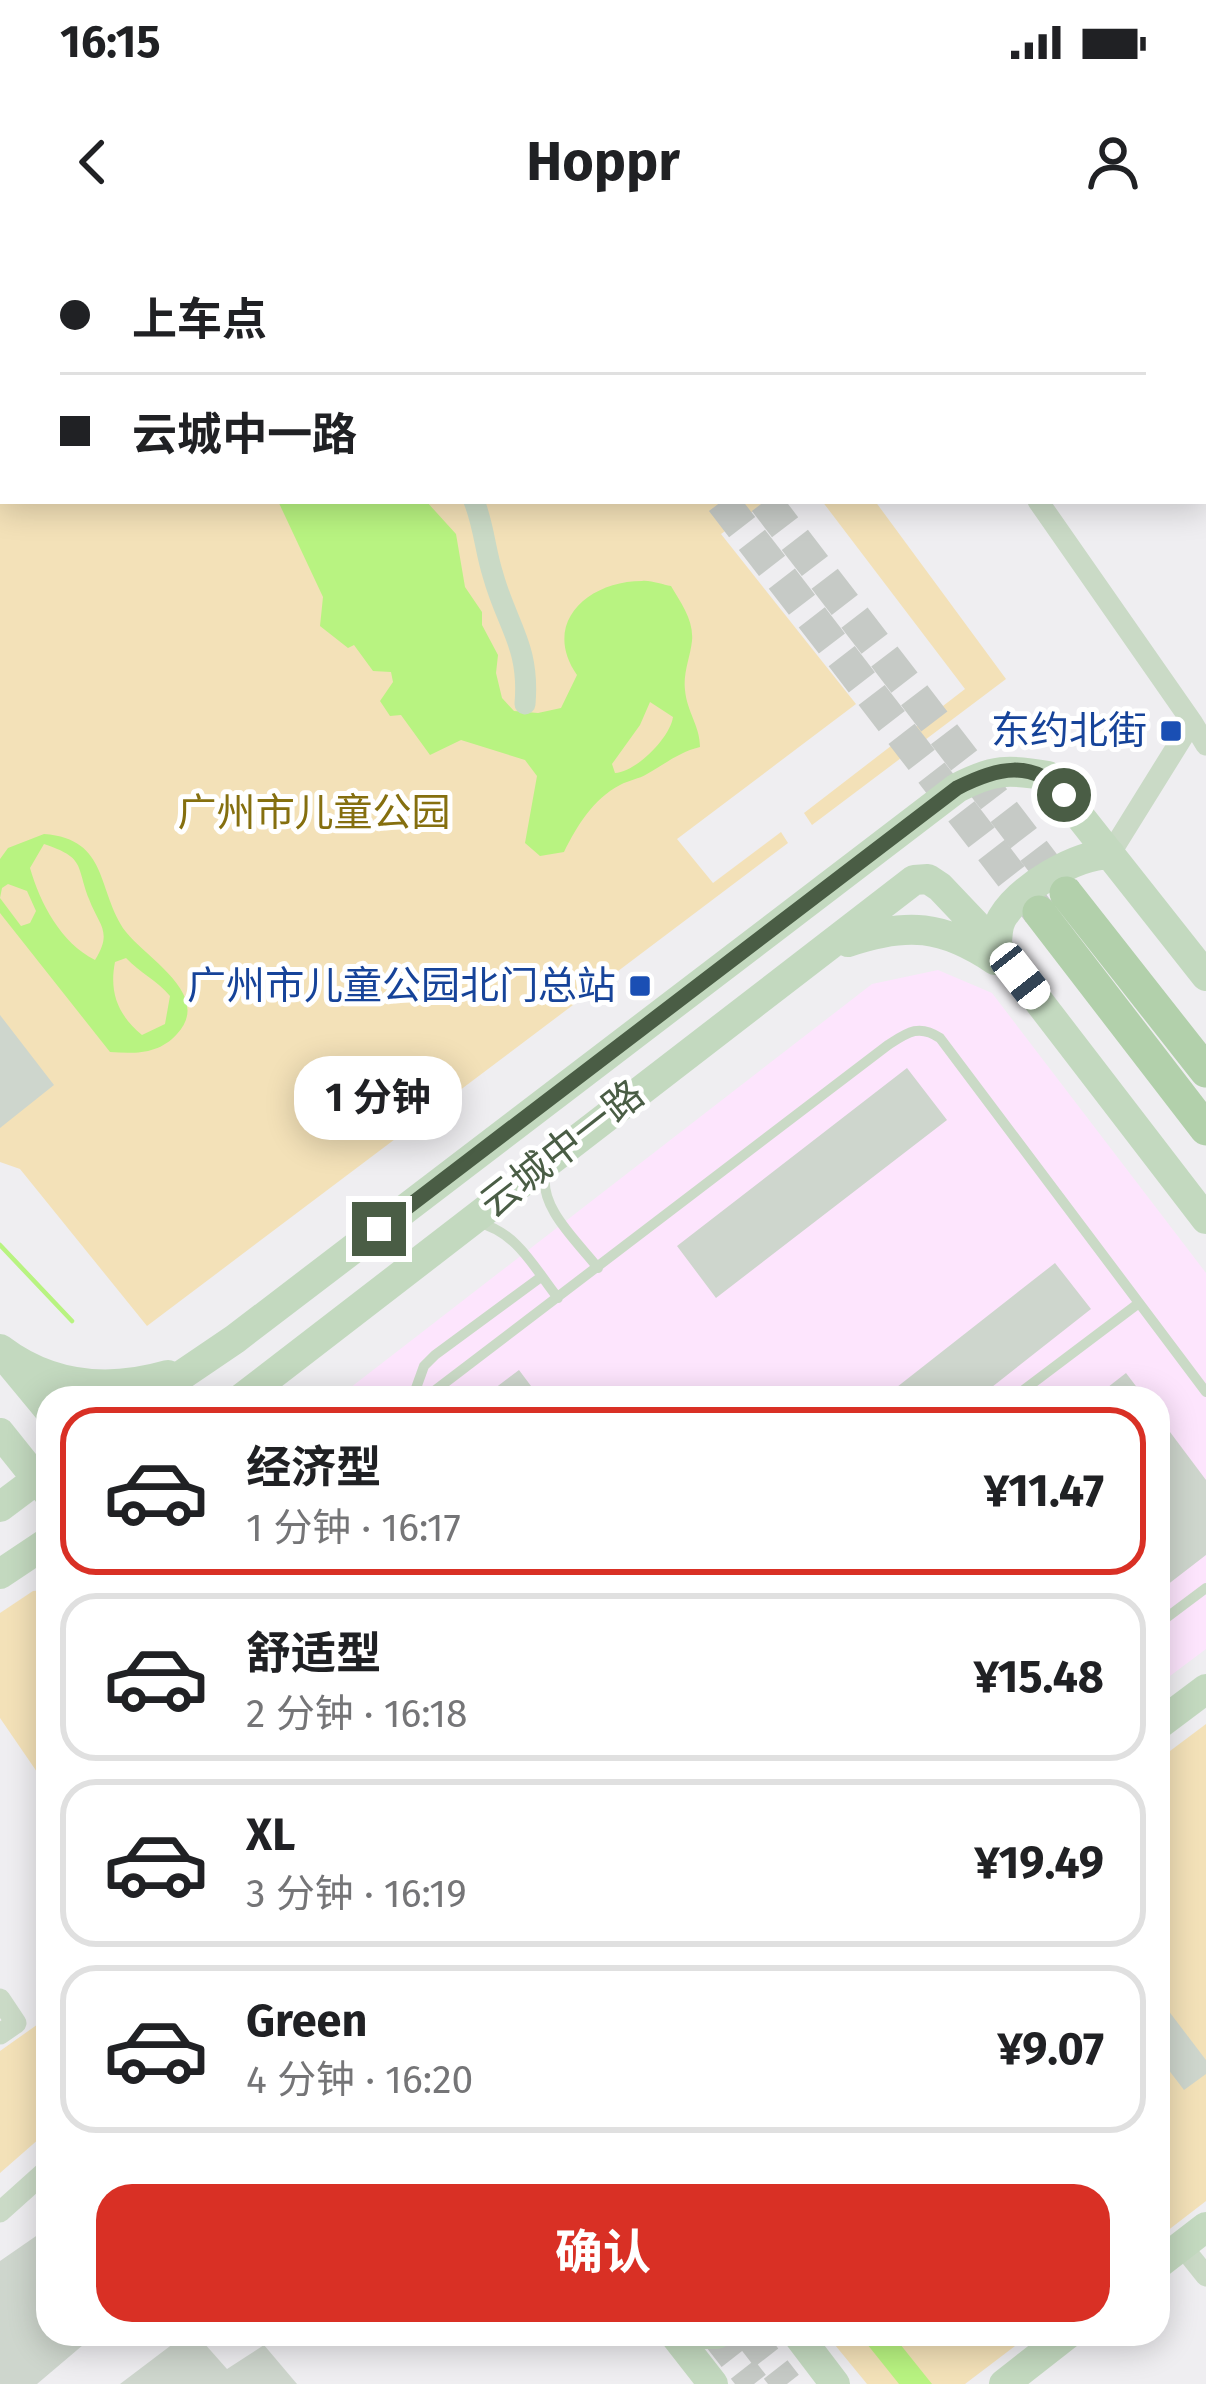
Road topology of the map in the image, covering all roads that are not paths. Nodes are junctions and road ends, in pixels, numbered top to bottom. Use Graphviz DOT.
graph roads {
  1 [pos="475,504"];
  2 [pos="1040,504"];
  3 [pos="525,704"];
  4 [pos="1192,722"];
  5 [pos="1206,745"];
  6 [pos="1110,854"];
  7 [pos="856,864"];
  8 [pos="885,904"];
  9 [pos="997,947"];
  10 [pos="819,952"];
  11 [pos="1020,976"];
  12 [pos="1206,976"];
  13 [pos="1206,1071"];
  14 [pos="1206,1129"];
  15 [pos="556,1153"];
  16 [pos="1206,1219"];
  17 [pos="470,1220"];
  18 [pos="598,1268"];
  19 [pos="541,1277"];
  20 [pos="558,1298"];
  21 [pos="1138,1303"];
  22 [pos="235,1339"];
  23 [pos="0,1350"];
  24 [pos="191,1369"];
  25 [pos="97,1386"];
  26 [pos="120,1386"];
  27 [pos="166,1386"];
  28 [pos="247,1386"];
  29 [pos="259,1386"];
  30 [pos="421,1386"];
  31 [pos="432,1386"];
  32 [pos="1029,1386"];
  33 [pos="1206,1392"];
  34 [pos="36,1394"];
  35 [pos="0,1433"];
  36 [pos="36,1473"];
  37 [pos="36,1487"];
  38 [pos="0,1507"];
  39 [pos="36,1550"];
  40 [pos="0,1574"];
  41 [pos="1206,1588"];
  42 [pos="1170,1615"];
  43 [pos="1206,1689"];
  44 [pos="1170,1716"];
  45 [pos="0,2000"];
  46 [pos="0,2034"];
  47 [pos="36,2180"];
  48 [pos="0,2212"];
  49 [pos="1182,2246"];
  50 [pos="1206,2276"];
  51 [pos="683,2346"];
  52 [pos="805,2346"];
  53 [pos="1053,2346"];
  54 [pos="713,2384"];
  55 [pos="835,2384"];
  56 [pos="1004,2384"];
  1 -- 3 [label="street"];
  2 -- 4 [label="street"];
  4 -- 5 [label="street"];
  4 -- 6 [label="street"];
  6 -- 7 [label="main road, 云城中一路"];
  6 -- 9 [label="main road"];
  6 -- 12 [label="main road"];
  7 -- 8 [label="main road"];
  7 -- 22 [label="main road, 云城中一路"];
  8 -- 9 [label="main road, 云城中一路"];
  8 -- 10 [label="main road, 云城中一路"];
  9 -- 11 [label="main road"];
  10 -- 11 [label="main road"];
  10 -- 15 [label="main road, 云城中一路"];
  11 -- 16 [label="main road"];
  13 -- 14 [label="main road"];
  15 -- 17 [label="main road, 云城中一路"];
  15 -- 18 [label="lane"];
  17 -- 19 [label="lane"];
  17 -- 29 [label="main road, 云城中一路"];
  18 -- 20 [label="lane"];
  18 -- 21 [label="lane"];
  19 -- 20 [label="lane"];
  19 -- 30 [label="lane"];
  20 -- 31 [label="lane"];
  21 -- 32 [label="lane"];
  21 -- 33 [label="lane"];
  22 -- 24 [label="main road, 云城中一路"];
  22 -- 28 [label="main road"];
  23 -- 25 [label="main road"];
  23 -- 34 [label="main road"];
  24 -- 26 [label="main road"];
  24 -- 27 [label="main road, 云城中一路"];
  35 -- 36 [label="main road"];
  37 -- 38 [label="main road"];
  39 -- 40 [label="main road"];
  41 -- 42 [label="lane"];
  43 -- 44 [label="main road"];
  45 -- 46 [label="street"];
  47 -- 48 [label="street"];
  49 -- 50 [label="street"];
  51 -- 54 [label="main road"];
  52 -- 55 [label="main road"];
  53 -- 56 [label="main road"];
}
